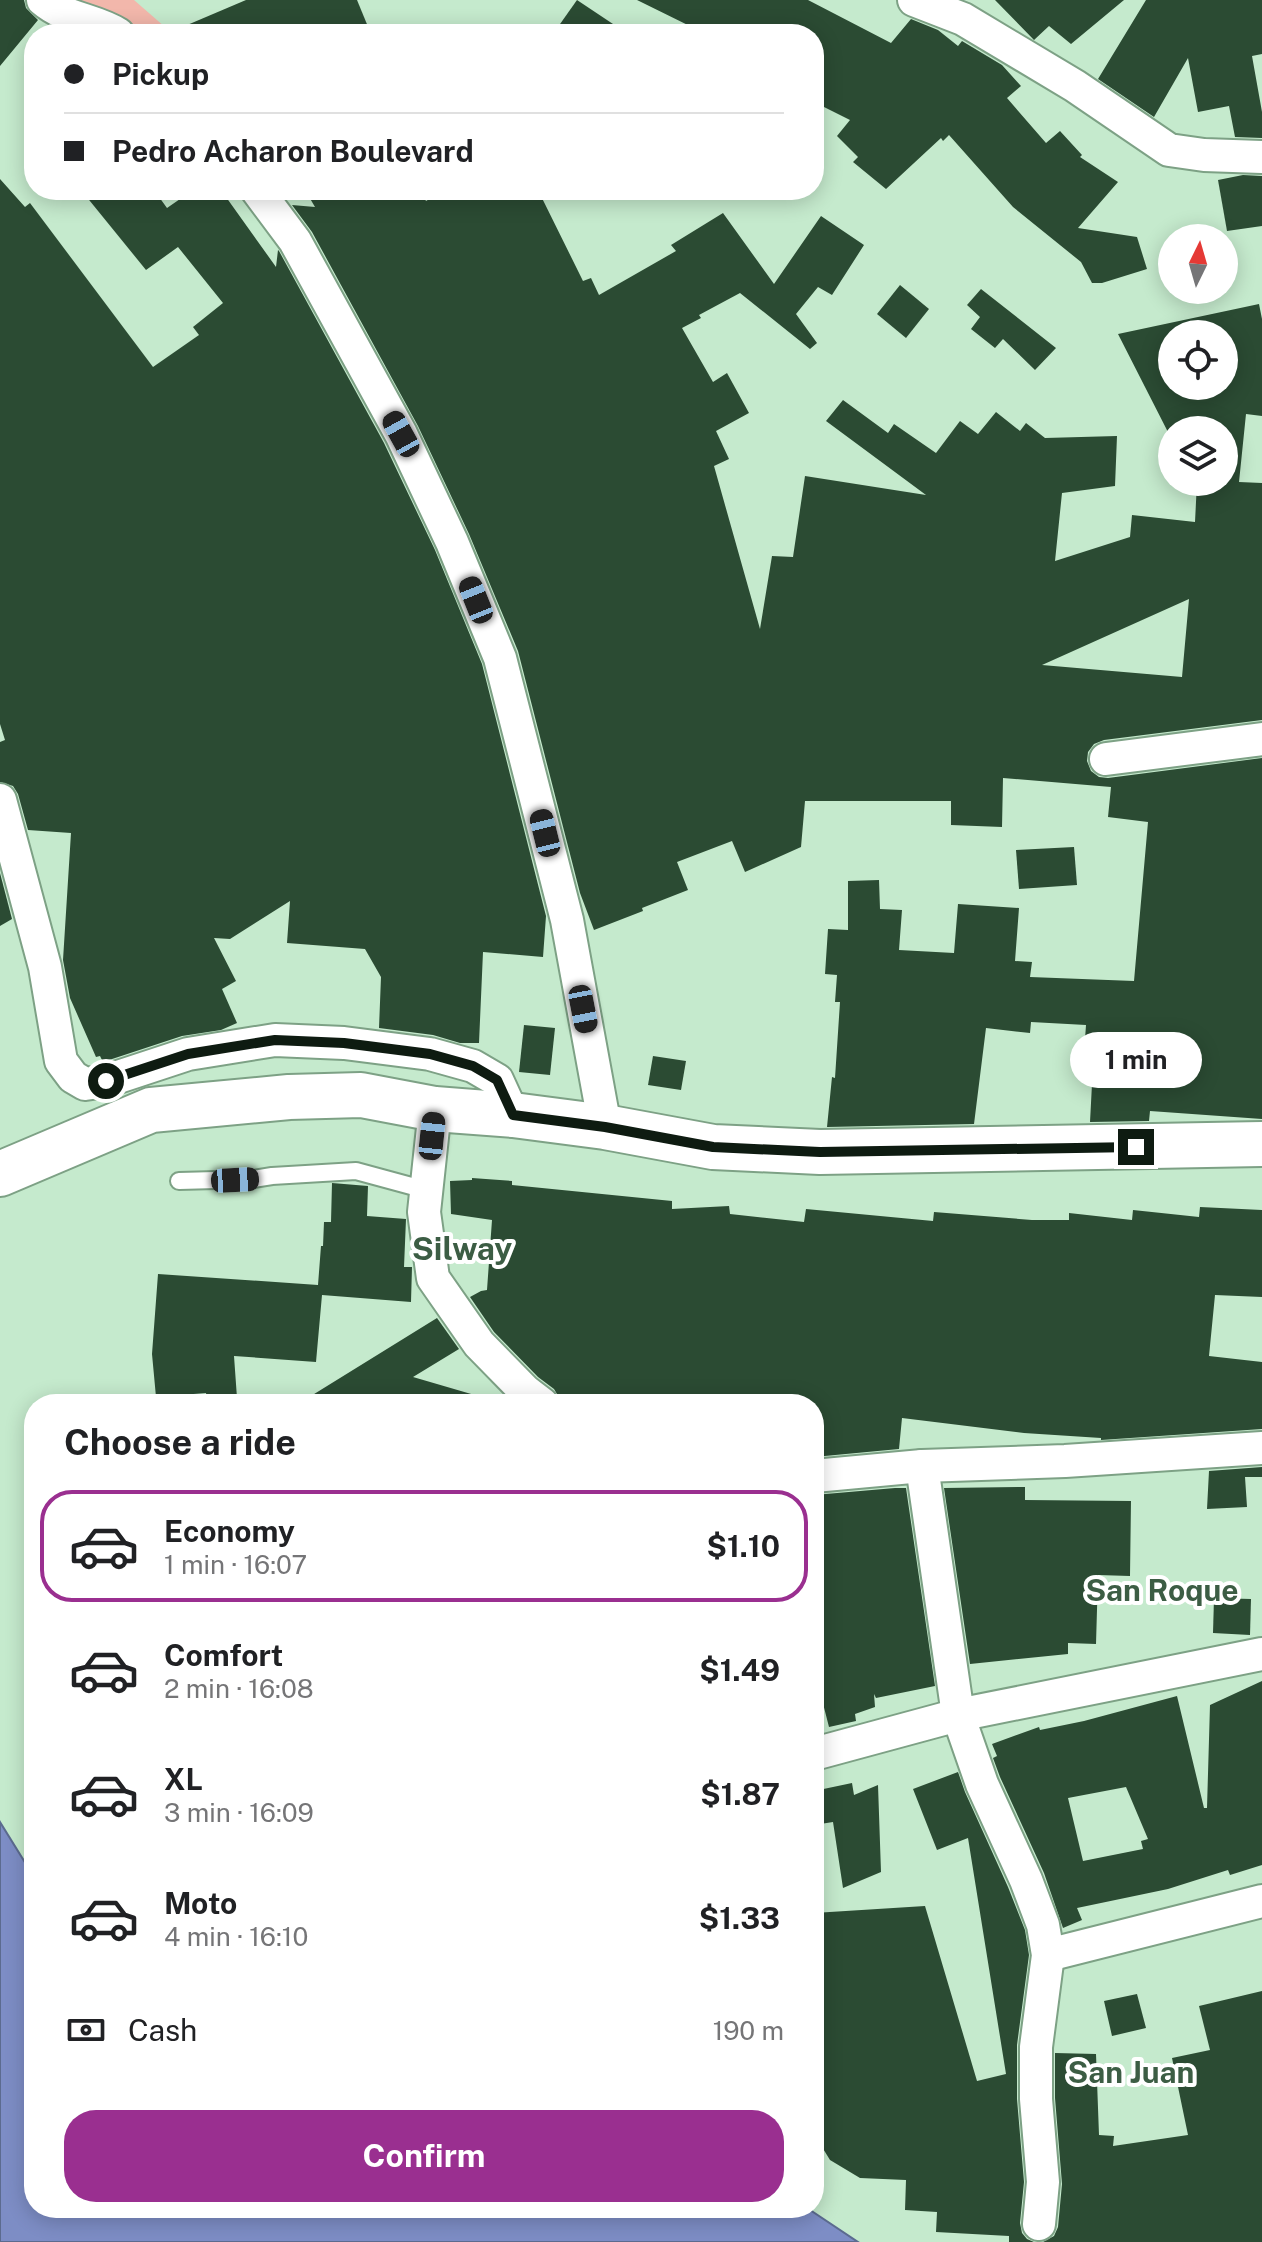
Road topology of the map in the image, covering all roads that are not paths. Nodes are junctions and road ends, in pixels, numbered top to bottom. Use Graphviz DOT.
graph roads {
  1 [pos="43,0"];
  2 [pos="914,0"];
  3 [pos="97,24"];
  4 [pos="1262,157"];
  5 [pos="264,200"];
  6 [pos="1262,739"];
  7 [pos="1106,759"];
  8 [pos="0,800"];
  9 [pos="435,1109"];
  10 [pos="513,1115"];
  11 [pos="605,1127"];
  12 [pos="1262,1144"];
  13 [pos="0,1174"];
  14 [pos="179,1181"];
  15 [pos="426,1190"];
  16 [pos="529,1394"];
  17 [pos="1262,1448"];
  18 [pos="922,1466"];
  19 [pos="824,1475"];
  20 [pos="1262,1654"];
  21 [pos="958,1715"];
  22 [pos="824,1751"];
  23 [pos="1262,1901"];
  24 [pos="1048,1955"];
  25 [pos="1039,2224"];
  1 -- 3 [label="street"];
  2 -- 4 [label="street"];
  5 -- 11 [label="street"];
  6 -- 7 [label="street"];
  8 -- 10 [label="street"];
  9 -- 10 [label="main road"];
  9 -- 13 [label="main road"];
  9 -- 15 [label="street"];
  10 -- 11 [label="main road"];
  11 -- 12 [label="main road"];
  14 -- 15 [label="lane"];
  15 -- 16 [label="street"];
  17 -- 18 [label="street"];
  18 -- 19 [label="street"];
  18 -- 21 [label="street"];
  20 -- 21 [label="street"];
  21 -- 22 [label="street"];
  21 -- 24 [label="street"];
  23 -- 24 [label="street"];
  24 -- 25 [label="street"];
}
